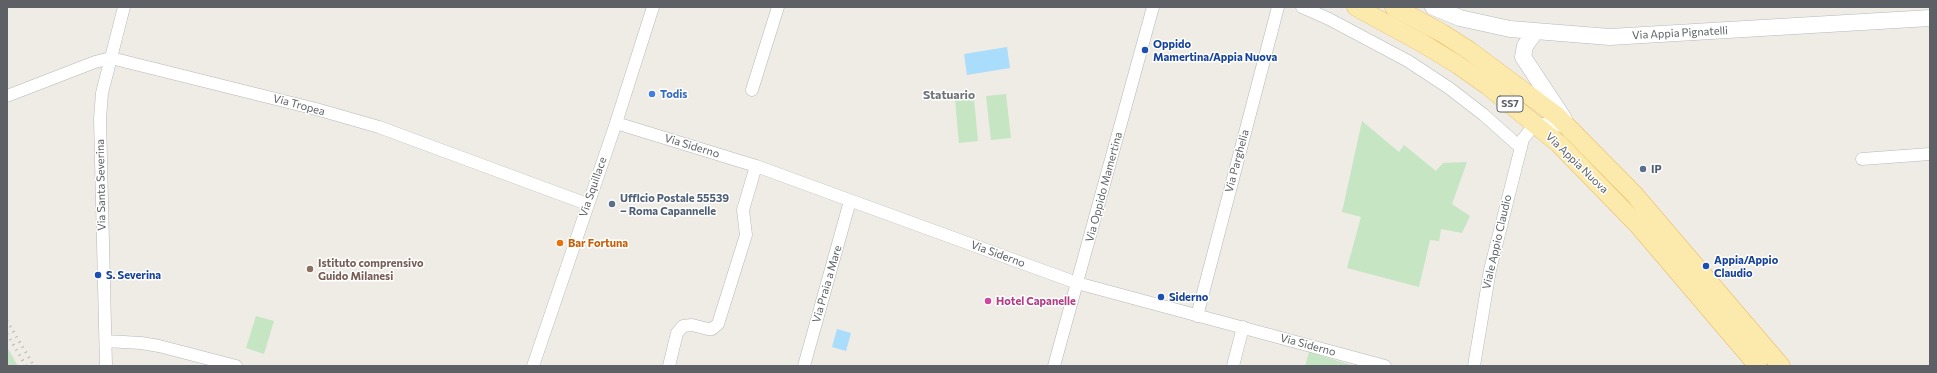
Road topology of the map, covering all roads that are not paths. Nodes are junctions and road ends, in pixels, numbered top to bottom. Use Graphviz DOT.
graph roads {
  1 [pos="124,7"];
  2 [pos="778,7"];
  3 [pos="1153,7"];
  4 [pos="1278,7"];
  5 [pos="1302,7"];
  6 [pos="1394,7"];
  7 [pos="1432,7"];
  8 [pos="651,8"];
  9 [pos="1362,8"];
  10 [pos="1930,18"];
  11 [pos="1536,32"];
  12 [pos="111,58"];
  13 [pos="752,90"];
  14 [pos="7,96"];
  15 [pos="616,123"];
  16 [pos="1537,126"];
  17 [pos="1572,130"];
  18 [pos="1520,148"];
  19 [pos="1930,154"];
  20 [pos="1862,159"];
  21 [pos="756,166"];
  22 [pos="850,201"];
  23 [pos="587,204"];
  24 [pos="1077,283"];
  25 [pos="1197,316"];
  26 [pos="1243,327"];
  27 [pos="106,341"];
  28 [pos="106,366"];
  29 [pos="236,366"];
  30 [pos="533,366"];
  31 [pos="668,366"];
  32 [pos="804,366"];
  33 [pos="1054,366"];
  34 [pos="1232,366"];
  35 [pos="1385,366"];
  36 [pos="1474,366"];
  37 [pos="1758,366"];
  38 [pos="1781,366"];
  1 -- 12 [label="street, Via Santa Severina"];
  2 -- 13 [label="street"];
  3 -- 24 [label="street, Via Oppido Mamertina"];
  4 -- 25 [label="street, Via Parghelia"];
  5 -- 18 [label="street"];
  6 -- 17 [label="main road, Via Appia Nuova / SS7"];
  7 -- 11 [label="main road, Via Appia Pignatelli"];
  8 -- 15 [label="street, Via Squillace"];
  9 -- 16 [label="main road, Via Appia Nuova / SS7"];
  10 -- 11 [label="main road, Via Appia Pignatelli"];
  11 -- 17 [label="main road"];
  12 -- 14 [label="street, Via Tropea"];
  12 -- 23 [label="street, Via Tropea"];
  12 -- 27 [label="street, Via Santa Severina"];
  15 -- 21 [label="street, Via Siderno"];
  15 -- 23 [label="street, Via Squillace"];
  16 -- 17 [label="street"];
  16 -- 18 [label="street, Viale Appio Claudio"];
  16 -- 37 [label="main road, Via Appia Nuova / SS7"];
  17 -- 38 [label="main road, Via Appia Nuova / SS7"];
  18 -- 36 [label="street, Viale Appio Claudio"];
  19 -- 20 [label="street"];
  21 -- 22 [label="street, Via Siderno"];
  21 -- 31 [label="street"];
  22 -- 24 [label="street, Via Siderno"];
  22 -- 32 [label="street, Via Praia a Mare"];
  23 -- 30 [label="street, Via Squillace"];
  24 -- 25 [label="street, Via Siderno"];
  24 -- 33 [label="street, Via Oppido Mamertina"];
  25 -- 26 [label="street, Via Siderno"];
  26 -- 34 [label="street"];
  26 -- 35 [label="street, Via Siderno"];
  27 -- 28 [label="street, Via Santa Severina"];
  27 -- 29 [label="street"];
}
